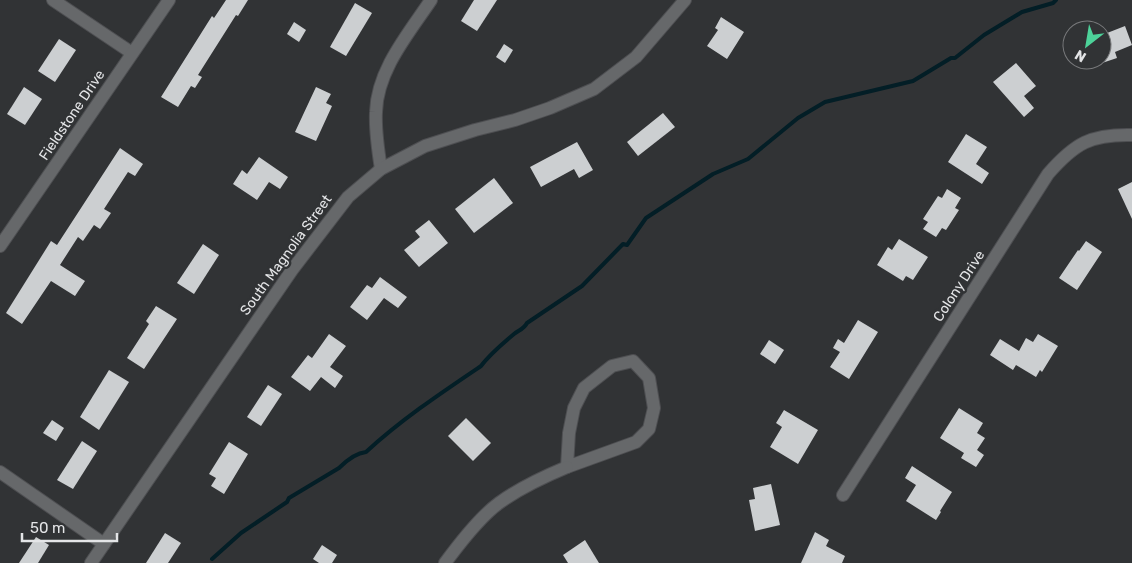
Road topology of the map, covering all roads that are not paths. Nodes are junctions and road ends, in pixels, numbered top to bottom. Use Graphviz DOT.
graph roads {
  1 [pos="53,0"];
  2 [pos="169,0"];
  3 [pos="431,0"];
  4 [pos="685,0"];
  5 [pos="132,53"];
  6 [pos="1132,135"];
  7 [pos="382,169"];
  8 [pos="0,246"];
  9 [pos="567,467"];
  10 [pos="0,472"];
  11 [pos="843,495"];
  12 [pos="104,544"];
  13 [pos="95,562"];
  14 [pos="445,563"];
  1 -- 5 [label="street"];
  2 -- 5 [label="street, Fieldstone Drive"];
  3 -- 7 [label="street"];
  4 -- 7 [label="street, South Magnolia Street"];
  5 -- 8 [label="street, Fieldstone Drive"];
  6 -- 11 [label="street, Colony Drive"];
  7 -- 12 [label="street, South Magnolia Street"];
  9 -- 9 [label="street"];
  9 -- 14 [label="street"];
  10 -- 12 [label="street"];
  12 -- 13 [label="street, South Magnolia Street"];
}
